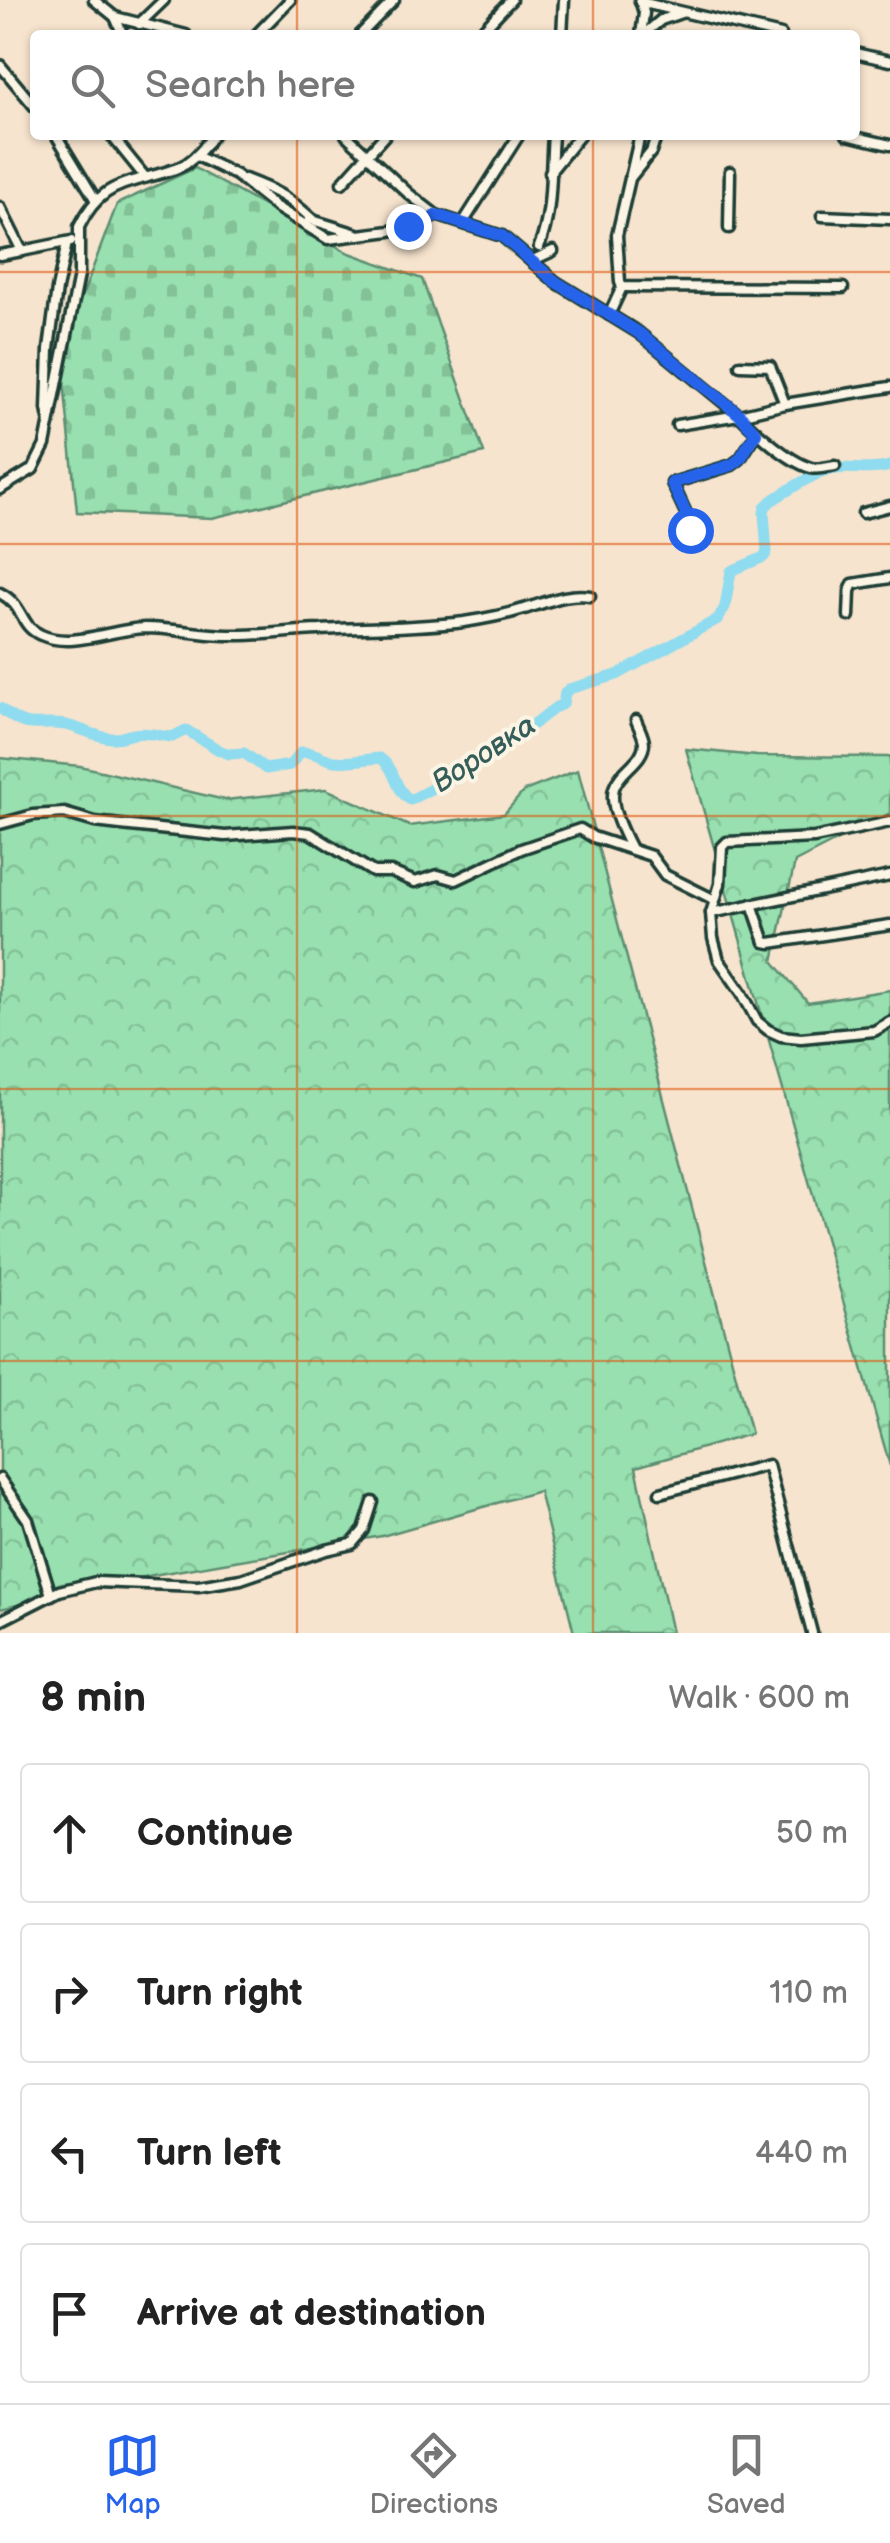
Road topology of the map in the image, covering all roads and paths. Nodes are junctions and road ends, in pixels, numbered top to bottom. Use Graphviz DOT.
graph roads {
  1 [pos="95,0"];
  2 [pos="164,0"];
  3 [pos="290,0"];
  4 [pos="394,0"];
  5 [pos="511,0"];
  6 [pos="564,0"];
  7 [pos="640,1"];
  8 [pos="682,13"];
  9 [pos="115,17"];
  10 [pos="139,24"];
  11 [pos="121,30"];
  12 [pos="165,30"];
  13 [pos="261,30"];
  14 [pos="365,30"];
  15 [pos="483,30"];
  16 [pos="562,30"];
  17 [pos="642,30"];
  18 [pos="648,30"];
  19 [pos="758,30"];
  20 [pos="860,54"];
  21 [pos="890,61"];
  22 [pos="0,65"];
  23 [pos="30,101"];
  24 [pos="860,138"];
  25 [pos="59,140"];
  26 [pos="115,140"];
  27 [pos="208,140"];
  28 [pos="352,140"];
  29 [pos="380,140"];
  30 [pos="516,140"];
  31 [pos="553,140"];
  32 [pos="576,140"];
  33 [pos="638,140"];
  34 [pos="655,140"];
  35 [pos="890,144"];
  36 [pos="367,154"];
  37 [pos="196,156"];
  38 [pos="550,172"];
  39 [pos="730,172"];
  40 [pos="236,175"];
  41 [pos="145,177"];
  42 [pos="632,177"];
  43 [pos="342,183"];
  44 [pos="95,199"];
  45 [pos="0,206"];
  46 [pos="290,215"];
  47 [pos="436,215"];
  48 [pos="822,216"];
  49 [pos="890,219"];
  50 [pos="313,220"];
  51 [pos="463,223"];
  52 [pos="728,228"];
  53 [pos="359,235"];
  54 [pos="80,238"];
  55 [pos="67,243"];
  56 [pos="539,246"];
  57 [pos="22,251"];
  58 [pos="553,251"];
  59 [pos="0,256"];
  60 [pos="530,261"];
  61 [pos="622,288"];
  62 [pos="843,288"];
  63 [pos="609,315"];
  64 [pos="740,365"];
  65 [pos="890,387"];
  66 [pos="784,404"];
  67 [pos="740,415"];
  68 [pos="50,424"];
  69 [pos="677,425"];
  70 [pos="756,433"];
  71 [pos="834,466"];
  72 [pos="0,489"];
  73 [pos="890,506"];
  74 [pos="863,513"];
  75 [pos="679,536"];
  76 [pos="890,578"];
  77 [pos="0,593"];
  78 [pos="590,596"];
  79 [pos="849,616"];
  80 [pos="636,720"];
  81 [pos="890,822"];
  82 [pos="0,824"];
  83 [pos="631,849"];
  84 [pos="890,876"];
  85 [pos="715,900"];
  86 [pos="752,904"];
  87 [pos="711,913"];
  88 [pos="890,926"];
  89 [pos="890,1022"];
  90 [pos="0,1479"];
  91 [pos="660,1493"];
  92 [pos="373,1502"];
  93 [pos="52,1595"];
  94 [pos="0,1621"];
  95 [pos="812,1633"];
  1 -- 9 [label="street"];
  2 -- 10 [label="street"];
  3 -- 13 [label="street"];
  4 -- 14 [label="street"];
  5 -- 15 [label="street"];
  6 -- 16 [label="street"];
  7 -- 8 [label="street"];
  7 -- 17 [label="street"];
  8 -- 18 [label="street"];
  8 -- 19 [label="street"];
  9 -- 10 [label="street"];
  9 -- 11 [label="street"];
  10 -- 12 [label="street"];
  20 -- 21 [label="street"];
  22 -- 23 [label="street"];
  24 -- 35 [label="street"];
  25 -- 44 [label="street"];
  26 -- 41 [label="street"];
  27 -- 37 [label="street"];
  28 -- 36 [label="street"];
  29 -- 36 [label="street"];
  30 -- 51 [label="street"];
  31 -- 38 [label="street"];
  32 -- 38 [label="street"];
  33 -- 42 [label="street"];
  34 -- 42 [label="street"];
  36 -- 43 [label="street"];
  36 -- 47 [label="street"];
  37 -- 40 [label="street"];
  37 -- 41 [label="street"];
  38 -- 56 [label="street"];
  39 -- 52 [label="street"];
  40 -- 46 [label="street"];
  40 -- 50 [label="street"];
  41 -- 44 [label="street"];
  42 -- 61 [label="street"];
  44 -- 54 [label="street"];
  45 -- 57 [label="street"];
  46 -- 50 [label="street"];
  46 -- 53 [label="street"];
  47 -- 51 [label="street"];
  47 -- 53 [label="street"];
  48 -- 49 [label="street"];
  50 -- 53 [label="street"];
  51 -- 60 [label="street"];
  54 -- 55 [label="street"];
  54 -- 68 [label="street"];
  55 -- 57 [label="street"];
  55 -- 68 [label="street"];
  57 -- 59 [label="street"];
  58 -- 60 [label="street"];
  60 -- 63 [label="street"];
  61 -- 62 [label="street"];
  61 -- 63 [label="street"];
  63 -- 67 [label="street"];
  64 -- 66 [label="street"];
  65 -- 66 [label="street"];
  66 -- 67 [label="street"];
  67 -- 69 [label="street"];
  67 -- 70 [label="street"];
  68 -- 72 [label="street"];
  70 -- 71 [label="street"];
  70 -- 75 [label="street"];
  73 -- 74 [label="street"];
  76 -- 79 [label="street"];
  77 -- 78 [label="street"];
  80 -- 83 [label="street"];
  81 -- 85 [label="street"];
  82 -- 83 [label="street"];
  83 -- 85 [label="street"];
  84 -- 86 [label="street"];
  85 -- 87 [label="street"];
  86 -- 87 [label="street"];
  86 -- 88 [label="street"];
  87 -- 89 [label="street"];
  90 -- 93 [label="street"];
  91 -- 95 [label="street"];
  92 -- 93 [label="street"];
  93 -- 94 [label="street"];
}
